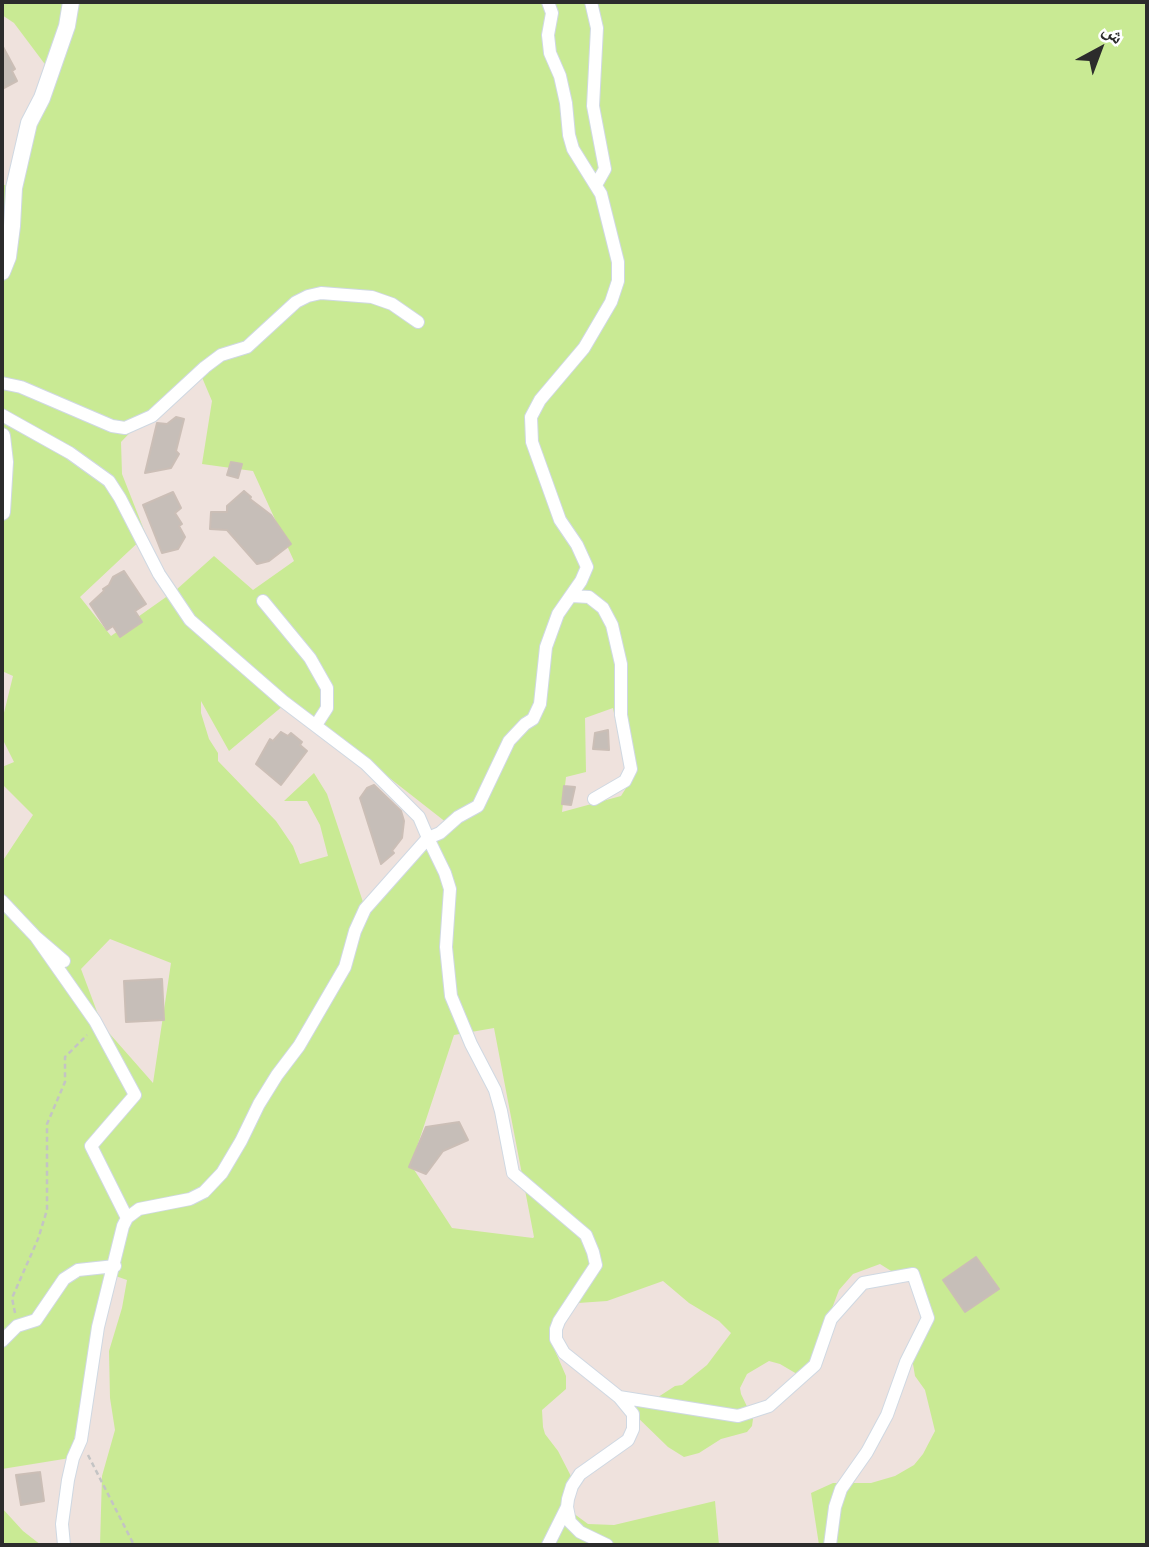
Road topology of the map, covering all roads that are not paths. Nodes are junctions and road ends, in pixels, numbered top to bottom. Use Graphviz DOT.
graph roads {
  1 [pos="71,2"];
  2 [pos="548,2"];
  3 [pos="591,2"];
  4 [pos="596,186"];
  5 [pos="2,272"];
  6 [pos="418,322"];
  7 [pos="2,383"];
  8 [pos="2,415"];
  9 [pos="2,436"];
  10 [pos="2,512"];
  11 [pos="572,596"];
  12 [pos="263,601"];
  13 [pos="316,725"];
  14 [pos="594,799"];
  15 [pos="428,838"];
  16 [pos="2,901"];
  17 [pos="36,937"];
  18 [pos="64,961"];
  19 [pos="127,1218"];
  20 [pos="115,1266"];
  21 [pos="2,1340"];
  22 [pos="619,1397"];
  23 [pos="567,1507"];
  24 [pos="64,1545"];
  25 [pos="548,1545"];
  26 [pos="607,1545"];
  27 [pos="830,1545"];
  1 -- 5 [label="street"];
  2 -- 4 [label="street"];
  3 -- 4 [label="street"];
  4 -- 11 [label="street"];
  6 -- 7 [label="street"];
  8 -- 13 [label="street"];
  9 -- 10 [label="street"];
  11 -- 14 [label="street"];
  11 -- 15 [label="street"];
  12 -- 13 [label="street"];
  13 -- 15 [label="street"];
  15 -- 19 [label="street"];
  15 -- 22 [label="street"];
  16 -- 17 [label="street"];
  17 -- 18 [label="street"];
  17 -- 19 [label="street"];
  19 -- 20 [label="street"];
  20 -- 21 [label="street"];
  20 -- 24 [label="street"];
  22 -- 23 [label="street"];
  22 -- 27 [label="street"];
  23 -- 25 [label="street"];
  23 -- 26 [label="street"];
}
